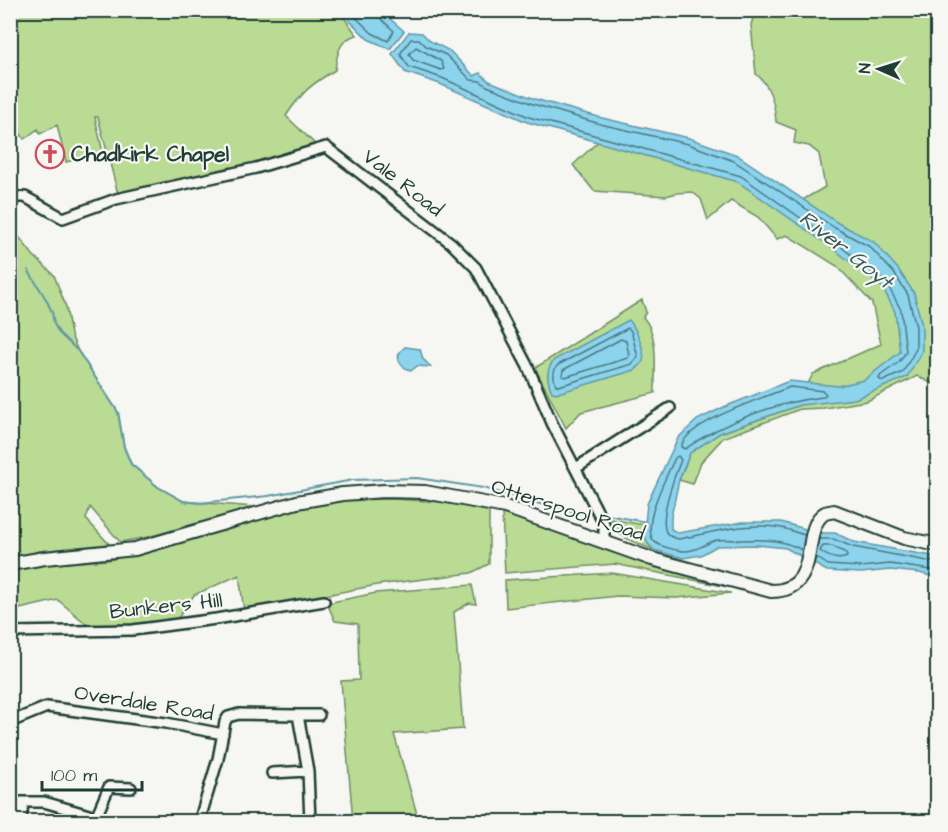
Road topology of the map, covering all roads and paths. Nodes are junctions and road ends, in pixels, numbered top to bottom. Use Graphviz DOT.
graph roads {
  1 [pos="10,196"];
  2 [pos="670,408"];
  3 [pos="576,468"];
  4 [pos="604,541"];
  5 [pos="938,545"];
  6 [pos="10,564"];
  7 [pos="324,601"];
  8 [pos="10,632"];
  9 [pos="298,715"];
  10 [pos="319,715"];
  11 [pos="10,722"];
  12 [pos="223,734"];
  13 [pos="308,771"];
  14 [pos="272,773"];
  15 [pos="131,788"];
  16 [pos="23,801"];
  17 [pos="10,802"];
  18 [pos="100,819"];
  19 [pos="21,822"];
  20 [pos="199,822"];
  21 [pos="310,822"];
  1 -- 3 [label="street, Vale Road"];
  2 -- 3 [label="street"];
  3 -- 4 [label="street, Vale Road"];
  4 -- 5 [label="main road, Otterspool Road"];
  4 -- 6 [label="main road, Otterspool Road"];
  7 -- 8 [label="street, Bunkers Hill"];
  9 -- 10 [label="street"];
  9 -- 12 [label="street, Overdale Road"];
  9 -- 13 [label="street"];
  11 -- 12 [label="street, Overdale Road"];
  12 -- 20 [label="street"];
  13 -- 14 [label="street"];
  13 -- 21 [label="street"];
  15 -- 18 [label="street"];
  16 -- 17 [label="street"];
  16 -- 18 [label="street"];
  16 -- 19 [label="street"];
}
